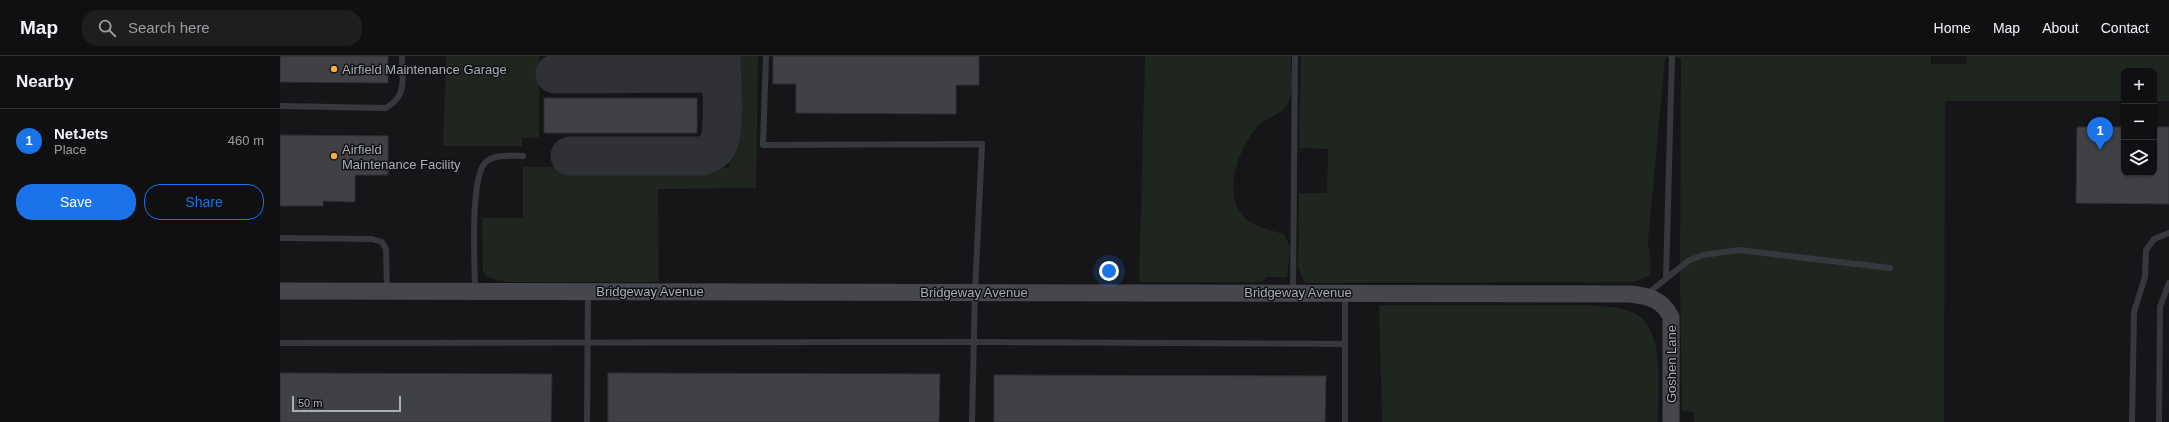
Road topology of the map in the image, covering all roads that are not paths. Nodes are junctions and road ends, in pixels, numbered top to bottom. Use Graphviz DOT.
graph roads {
  1 [pos="402,56"];
  2 [pos="766,56"];
  3 [pos="1295,56"];
  4 [pos="1672,56"];
  5 [pos="280,106"];
  6 [pos="523,156"];
  7 [pos="2169,233"];
  8 [pos="280,238"];
  9 [pos="1890,268"];
  10 [pos="1666,278"];
  11 [pos="2169,283"];
  12 [pos="280,291"];
  13 [pos="386,291"];
  14 [pos="475,291"];
  15 [pos="588,291"];
  16 [pos="975,292"];
  17 [pos="1293,292"];
  18 [pos="1345,292"];
  19 [pos="1646,296"];
  20 [pos="1666,307"];
  21 [pos="588,342"];
  22 [pos="974,342"];
  23 [pos="280,343"];
  24 [pos="1345,344"];
  25 [pos="588,422"];
  26 [pos="972,422"];
  27 [pos="1345,422"];
  28 [pos="1671,422"];
  29 [pos="2132,422"];
  30 [pos="2159,422"];
  1 -- 5 [label="lane"];
  2 -- 16 [label="lane"];
  3 -- 17 [label="lane"];
  4 -- 10 [label="lane"];
  6 -- 14 [label="lane"];
  7 -- 29 [label="lane"];
  8 -- 13 [label="lane"];
  9 -- 10 [label="lane"];
  10 -- 19 [label="lane"];
  11 -- 30 [label="lane"];
  12 -- 13 [label="street, Bridgeway Avenue"];
  13 -- 14 [label="street, Bridgeway Avenue"];
  14 -- 15 [label="street, Bridgeway Avenue"];
  15 -- 16 [label="street, Bridgeway Avenue"];
  15 -- 21 [label="lane"];
  16 -- 17 [label="street, Bridgeway Avenue"];
  16 -- 22 [label="lane"];
  17 -- 18 [label="street, Bridgeway Avenue"];
  18 -- 19 [label="street, Bridgeway Avenue"];
  18 -- 24 [label="lane"];
  19 -- 20 [label="street, Bridgeway Avenue"];
  20 -- 28 [label="street, Goshen Lane"];
  21 -- 22 [label="lane"];
  21 -- 23 [label="lane"];
  21 -- 25 [label="lane"];
  22 -- 24 [label="lane"];
  22 -- 26 [label="lane"];
  24 -- 27 [label="lane"];
}
